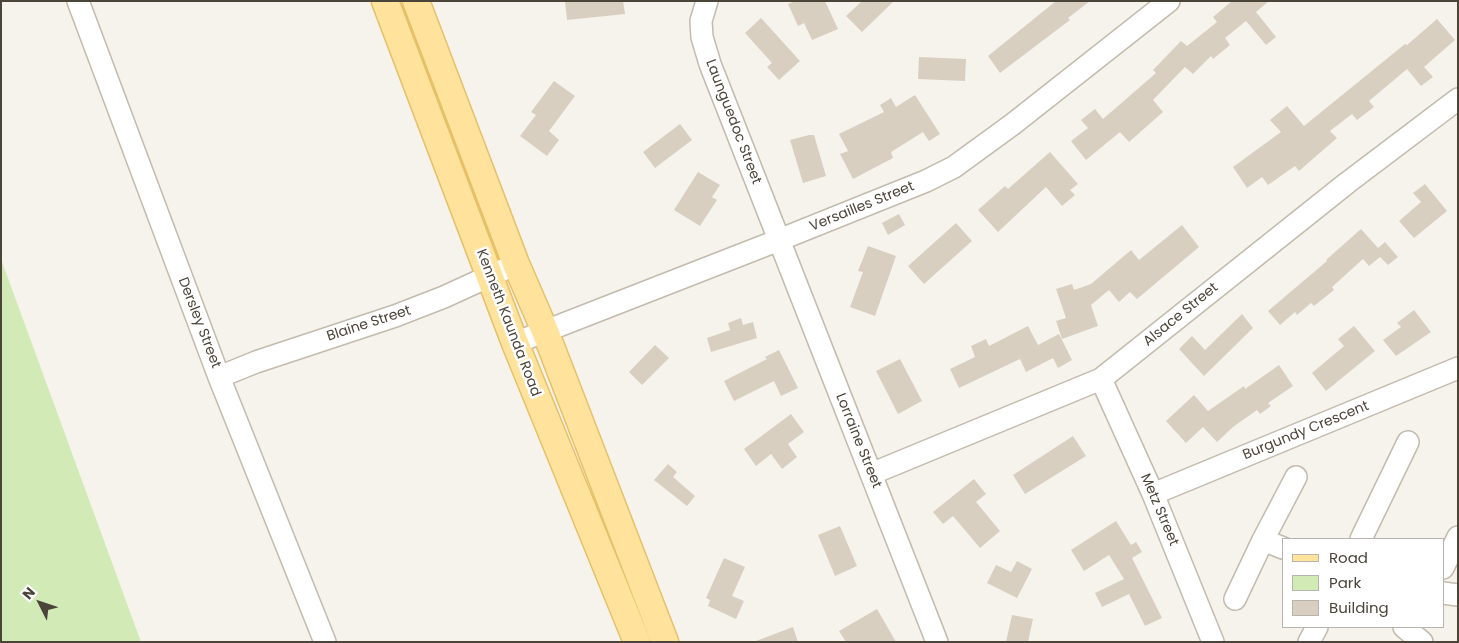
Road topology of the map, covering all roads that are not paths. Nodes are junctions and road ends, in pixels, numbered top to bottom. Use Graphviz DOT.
graph roads {
  1 [pos="78,1"];
  2 [pos="385,1"];
  3 [pos="416,1"];
  4 [pos="707,1"];
  5 [pos="1169,1"];
  6 [pos="1458,99"];
  7 [pos="779,240"];
  8 [pos="516,264"];
  9 [pos="490,277"];
  10 [pos="545,331"];
  11 [pos="515,343"];
  12 [pos="1458,368"];
  13 [pos="219,378"];
  14 [pos="1101,379"];
  15 [pos="1408,442"];
  16 [pos="871,474"];
  17 [pos="1296,477"];
  18 [pos="1153,494"];
  19 [pos="1458,537"];
  20 [pos="1360,538"];
  21 [pos="1263,540"];
  22 [pos="1282,548"];
  23 [pos="1444,566"];
  24 [pos="1444,593"];
  25 [pos="1458,596"];
  26 [pos="1234,599"];
  27 [pos="1317,628"];
  28 [pos="325,642"];
  29 [pos="637,642"];
  30 [pos="665,642"];
  31 [pos="937,642"];
  32 [pos="1213,642"];
  33 [pos="1310,642"];
  1 -- 13 [label="street, Dersley Street"];
  2 -- 9 [label="main road, Kenneth Kaunda Road"];
  3 -- 8 [label="main road, Kenneth Kaunda Road"];
  4 -- 7 [label="street, Launguedoc Street"];
  5 -- 7 [label="street, Versailles Street"];
  6 -- 14 [label="street, Alsace Street"];
  7 -- 10 [label="street, Versailles Street"];
  7 -- 16 [label="street, Lorraine Street"];
  8 -- 9 [label="street, Blaine Street"];
  8 -- 10 [label="main road, Kenneth Kaunda Road"];
  9 -- 11 [label="main road, Kenneth Kaunda Road"];
  9 -- 13 [label="street, Blaine Street"];
  10 -- 11 [label="street, Versailles Street"];
  10 -- 30 [label="main road, Kenneth Kaunda Road"];
  11 -- 29 [label="main road, Kenneth Kaunda Road"];
  12 -- 18 [label="street, Burgundy Crescent"];
  13 -- 28 [label="street, Dersley Street"];
  14 -- 16 [label="street, Alsace Street"];
  14 -- 18 [label="street, Metz Street"];
  15 -- 20 [label="street"];
  16 -- 31 [label="street, Lorraine Street"];
  17 -- 21 [label="street"];
  18 -- 32 [label="street, Metz Street"];
  19 -- 23 [label="street"];
  21 -- 22 [label="street"];
  21 -- 26 [label="street"];
  24 -- 25 [label="street"];
  27 -- 33 [label="street"];
}
